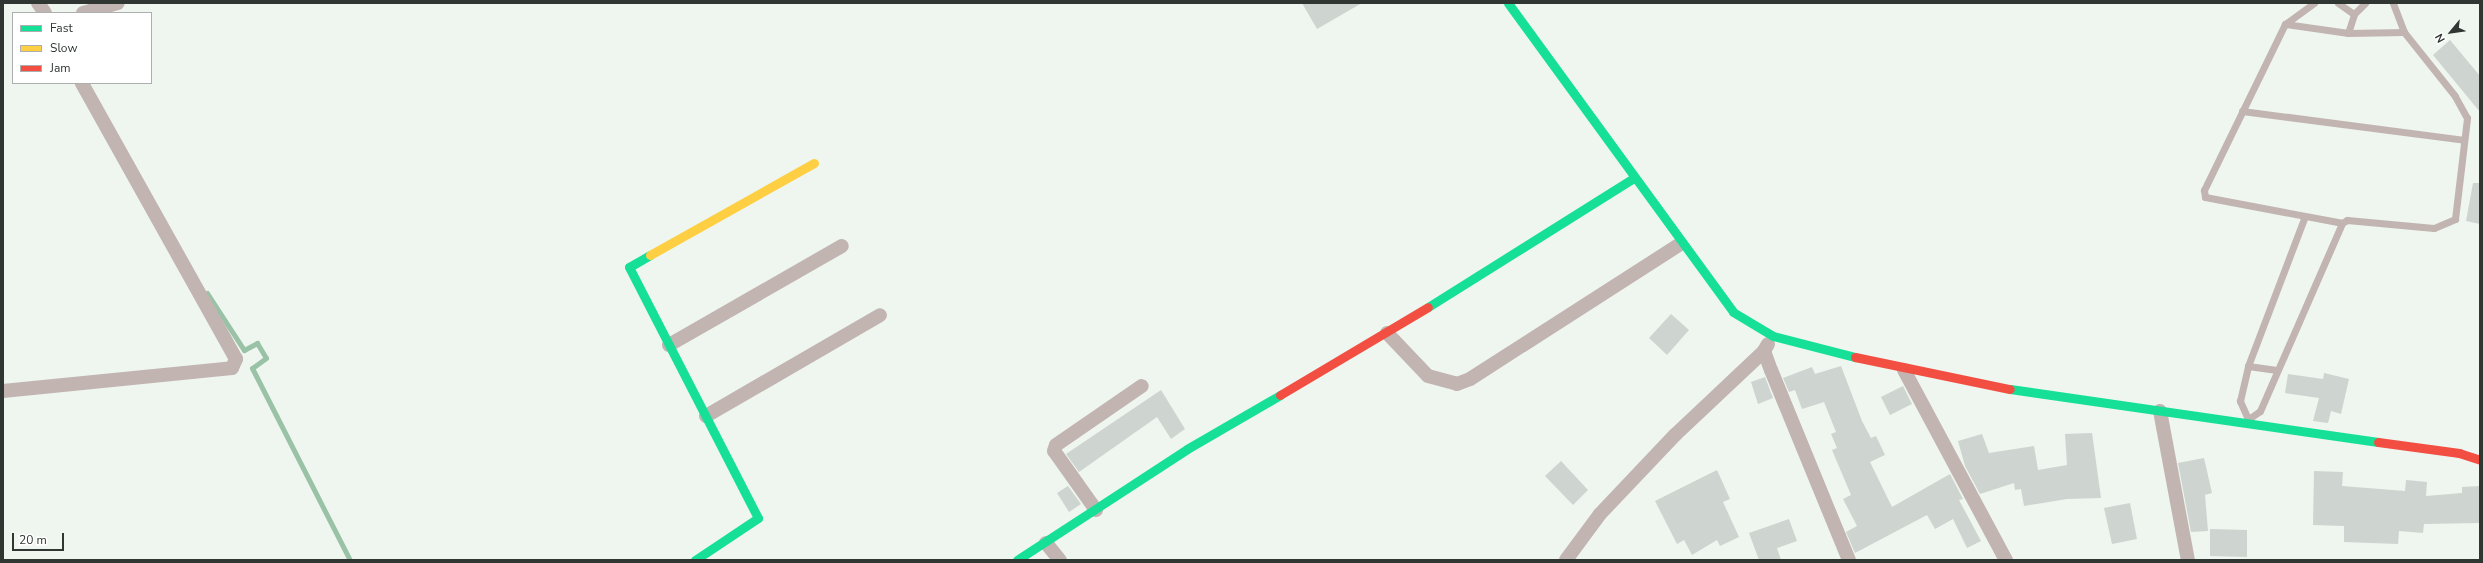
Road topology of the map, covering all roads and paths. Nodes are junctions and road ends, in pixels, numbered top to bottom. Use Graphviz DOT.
graph roads {
  1 [pos="38,3"];
  2 [pos="118,3"];
  3 [pos="1508,3"];
  4 [pos="2314,3"];
  5 [pos="2338,3"];
  6 [pos="2365,3"];
  7 [pos="2393,3"];
  8 [pos="44,12"];
  9 [pos="86,12"];
  10 [pos="2354,14"];
  11 [pos="2285,24"];
  12 [pos="2404,32"];
  13 [pos="2348,33"];
  14 [pos="83,84"];
  15 [pos="2242,111"];
  16 [pos="2464,140"];
  17 [pos="814,163"];
  18 [pos="1634,178"];
  19 [pos="2306,216"];
  20 [pos="2342,223"];
  21 [pos="1680,244"];
  22 [pos="842,246"];
  23 [pos="880,315"];
  24 [pos="1387,333"];
  25 [pos="1772,336"];
  26 [pos="669,345"];
  27 [pos="1764,351"];
  28 [pos="2248,366"];
  29 [pos="1904,370"];
  30 [pos="2277,370"];
  31 [pos="1142,386"];
  32 [pos="3,391"];
  33 [pos="2160,411"];
  34 [pos="706,416"];
  35 [pos="2248,422"];
  36 [pos="2480,460"];
  37 [pos="1096,510"];
  38 [pos="1046,543"];
  39 [pos="695,560"];
  40 [pos="1017,560"];
  41 [pos="1060,560"];
  42 [pos="1566,560"];
  43 [pos="1849,560"];
  44 [pos="2006,560"];
  45 [pos="2188,560"];
  1 -- 8 [label="street"];
  2 -- 9 [label="street"];
  3 -- 18 [label="street"];
  4 -- 11 [label="lane"];
  5 -- 10 [label="lane"];
  6 -- 10 [label="lane"];
  7 -- 12 [label="lane"];
  10 -- 13 [label="lane"];
  11 -- 13 [label="lane"];
  11 -- 15 [label="lane"];
  12 -- 13 [label="lane"];
  12 -- 16 [label="lane"];
  14 -- 32 [label="street"];
  15 -- 16 [label="lane"];
  15 -- 19 [label="lane"];
  16 -- 20 [label="lane"];
  17 -- 26 [label="street"];
  18 -- 21 [label="street"];
  18 -- 24 [label="street"];
  19 -- 20 [label="lane"];
  19 -- 28 [label="lane"];
  20 -- 30 [label="lane"];
  21 -- 24 [label="street"];
  21 -- 25 [label="street"];
  22 -- 26 [label="street"];
  23 -- 34 [label="street"];
  24 -- 37 [label="street"];
  25 -- 27 [label="street"];
  25 -- 29 [label="street"];
  26 -- 34 [label="street"];
  27 -- 42 [label="street"];
  27 -- 43 [label="street"];
  28 -- 30 [label="lane"];
  28 -- 35 [label="lane"];
  29 -- 33 [label="street"];
  29 -- 44 [label="street"];
  30 -- 35 [label="lane"];
  31 -- 37 [label="street"];
  33 -- 35 [label="street"];
  33 -- 45 [label="street"];
  34 -- 39 [label="street"];
  35 -- 36 [label="street"];
  37 -- 38 [label="street"];
  38 -- 40 [label="street"];
  38 -- 41 [label="street"];
}
